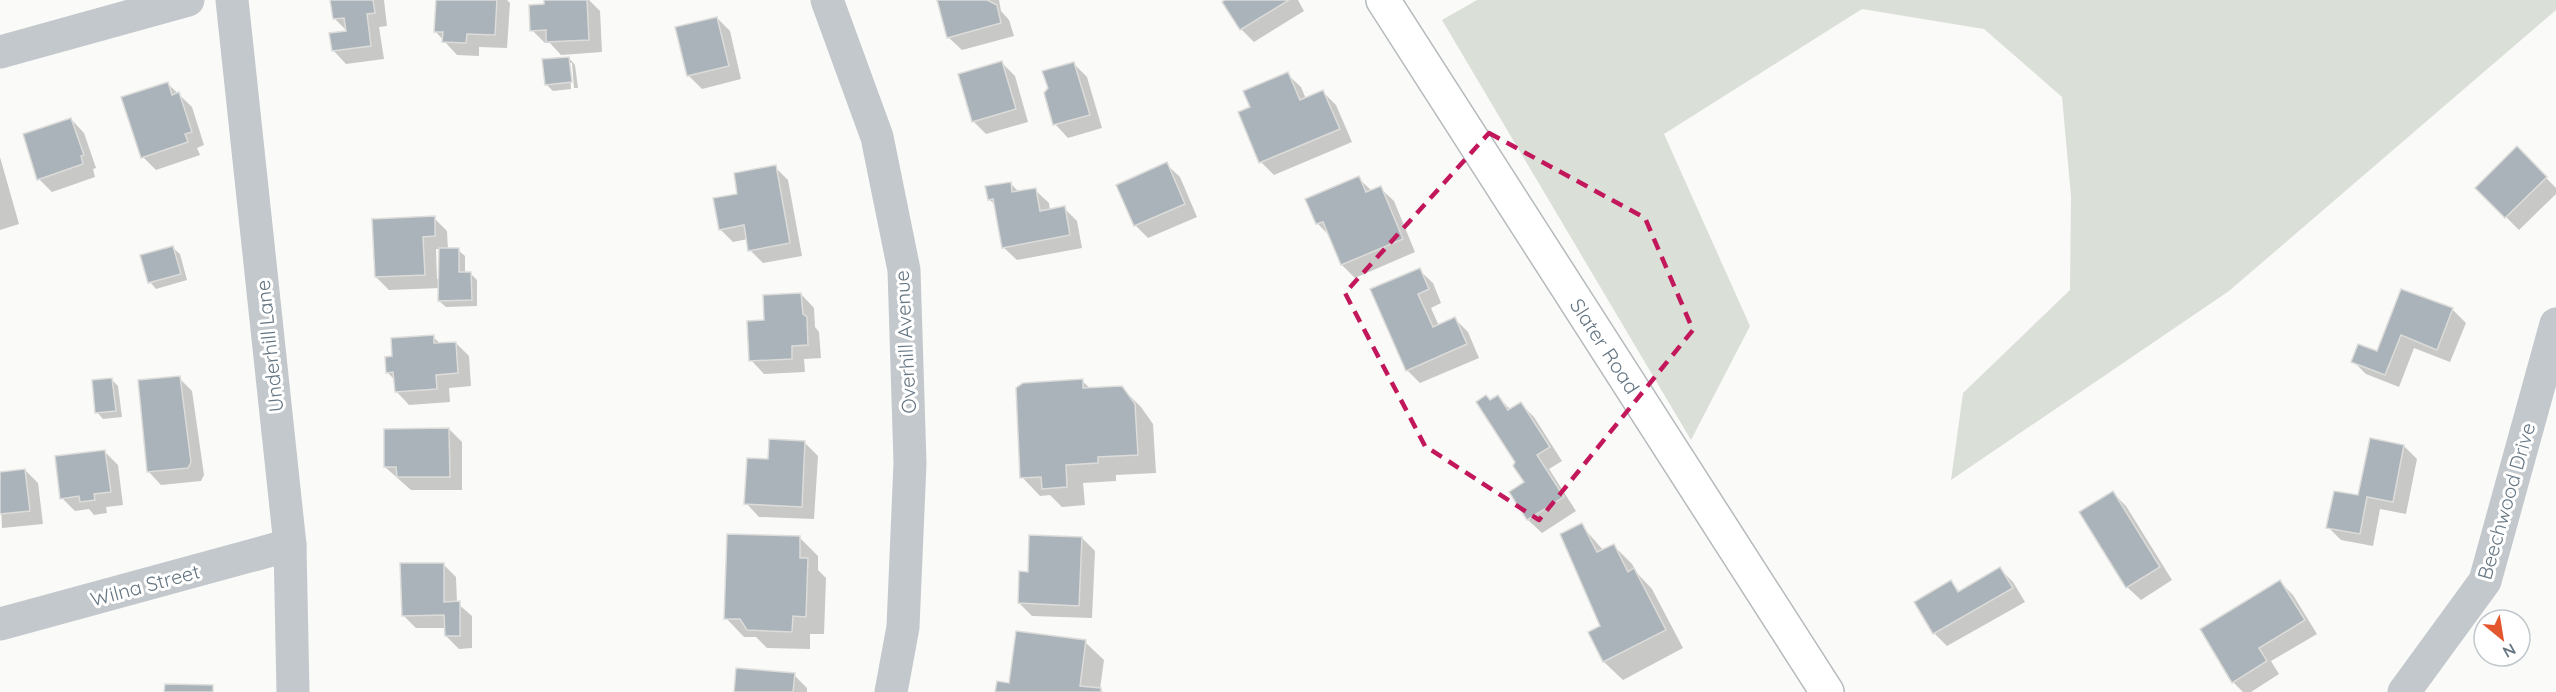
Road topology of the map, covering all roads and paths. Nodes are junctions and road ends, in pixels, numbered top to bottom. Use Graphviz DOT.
graph roads {
  1 [pos="188,0"];
  2 [pos="232,0"];
  3 [pos="826,0"];
  4 [pos="1383,0"];
  5 [pos="0,52"];
  6 [pos="2556,324"];
  7 [pos="290,545"];
  8 [pos="0,624"];
  9 [pos="292,692"];
  10 [pos="891,692"];
  11 [pos="1827,692"];
  12 [pos="2404,692"];
  1 -- 5 [label="street"];
  2 -- 7 [label="street, Underhill Lane"];
  3 -- 10 [label="street, Overhill Avenue"];
  4 -- 11 [label="main road, Slater Road"];
  6 -- 12 [label="street, Beechwood Drive"];
  7 -- 8 [label="street, Wilna Street"];
  7 -- 9 [label="street, Underhill Lane"];
}
